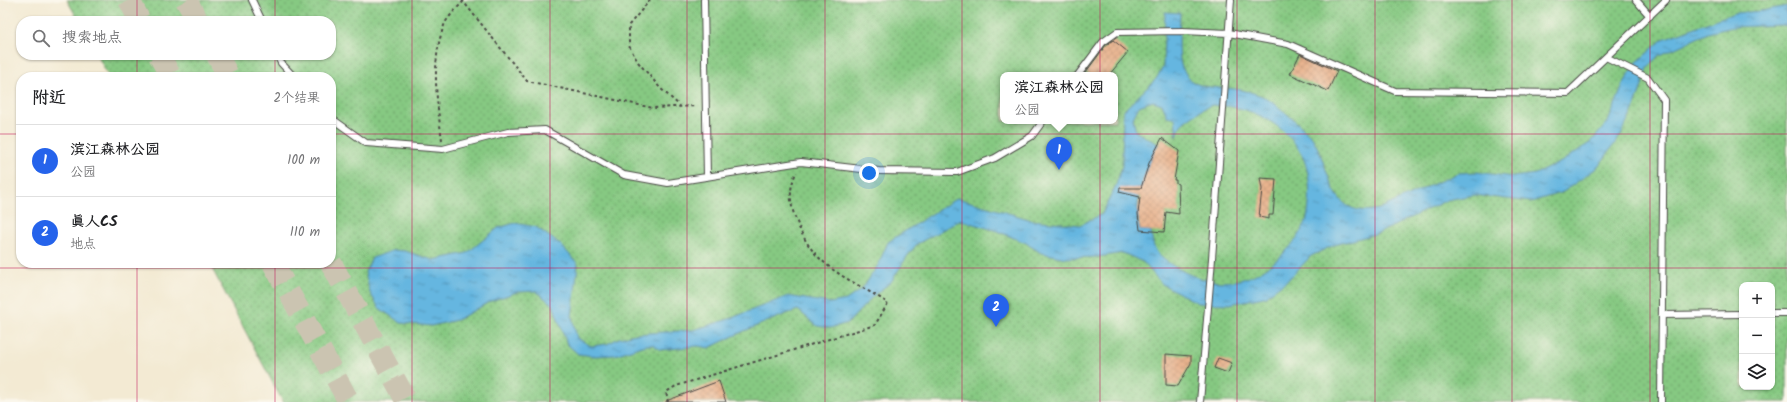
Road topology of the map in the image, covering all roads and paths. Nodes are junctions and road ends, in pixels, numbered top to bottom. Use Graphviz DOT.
graph roads {
  1 [pos="252,0"];
  2 [pos="650,0"];
  3 [pos="704,0"];
  4 [pos="1231,0"];
  5 [pos="1636,0"];
  6 [pos="1666,0"];
  7 [pos="462,1"];
  8 [pos="260,16"];
  9 [pos="1650,16"];
  10 [pos="1228,33"];
  11 [pos="1606,57"];
  12 [pos="280,60"];
  13 [pos="289,72"];
  14 [pos="1080,72"];
  15 [pos="706,105"];
  16 [pos="680,107"];
  17 [pos="336,122"];
  18 [pos="1041,124"];
  19 [pos="443,149"];
  20 [pos="798,163"];
  21 [pos="707,177"];
  22 [pos="1775,313"];
  23 [pos="1787,313"];
  24 [pos="1739,314"];
  25 [pos="1662,315"];
  26 [pos="668,402"];
  27 [pos="1200,402"];
  28 [pos="1661,402"];
  1 -- 8 [label="lane"];
  2 -- 16 [label="path"];
  3 -- 15 [label="lane"];
  4 -- 10 [label="lane"];
  5 -- 9 [label="lane"];
  6 -- 9 [label="lane"];
  7 -- 16 [label="path"];
  7 -- 19 [label="path"];
  9 -- 11 [label="lane"];
  10 -- 11 [label="lane"];
  10 -- 14 [label="lane"];
  10 -- 27 [label="lane"];
  11 -- 25 [label="lane"];
  12 -- 13 [label="lane"];
  15 -- 16 [label="path"];
  15 -- 21 [label="lane"];
  17 -- 19 [label="lane"];
  18 -- 20 [label="lane"];
  19 -- 21 [label="lane"];
  20 -- 21 [label="lane"];
  20 -- 26 [label="path"];
  22 -- 23 [label="lane"];
  24 -- 25 [label="lane"];
  25 -- 28 [label="lane"];
}
